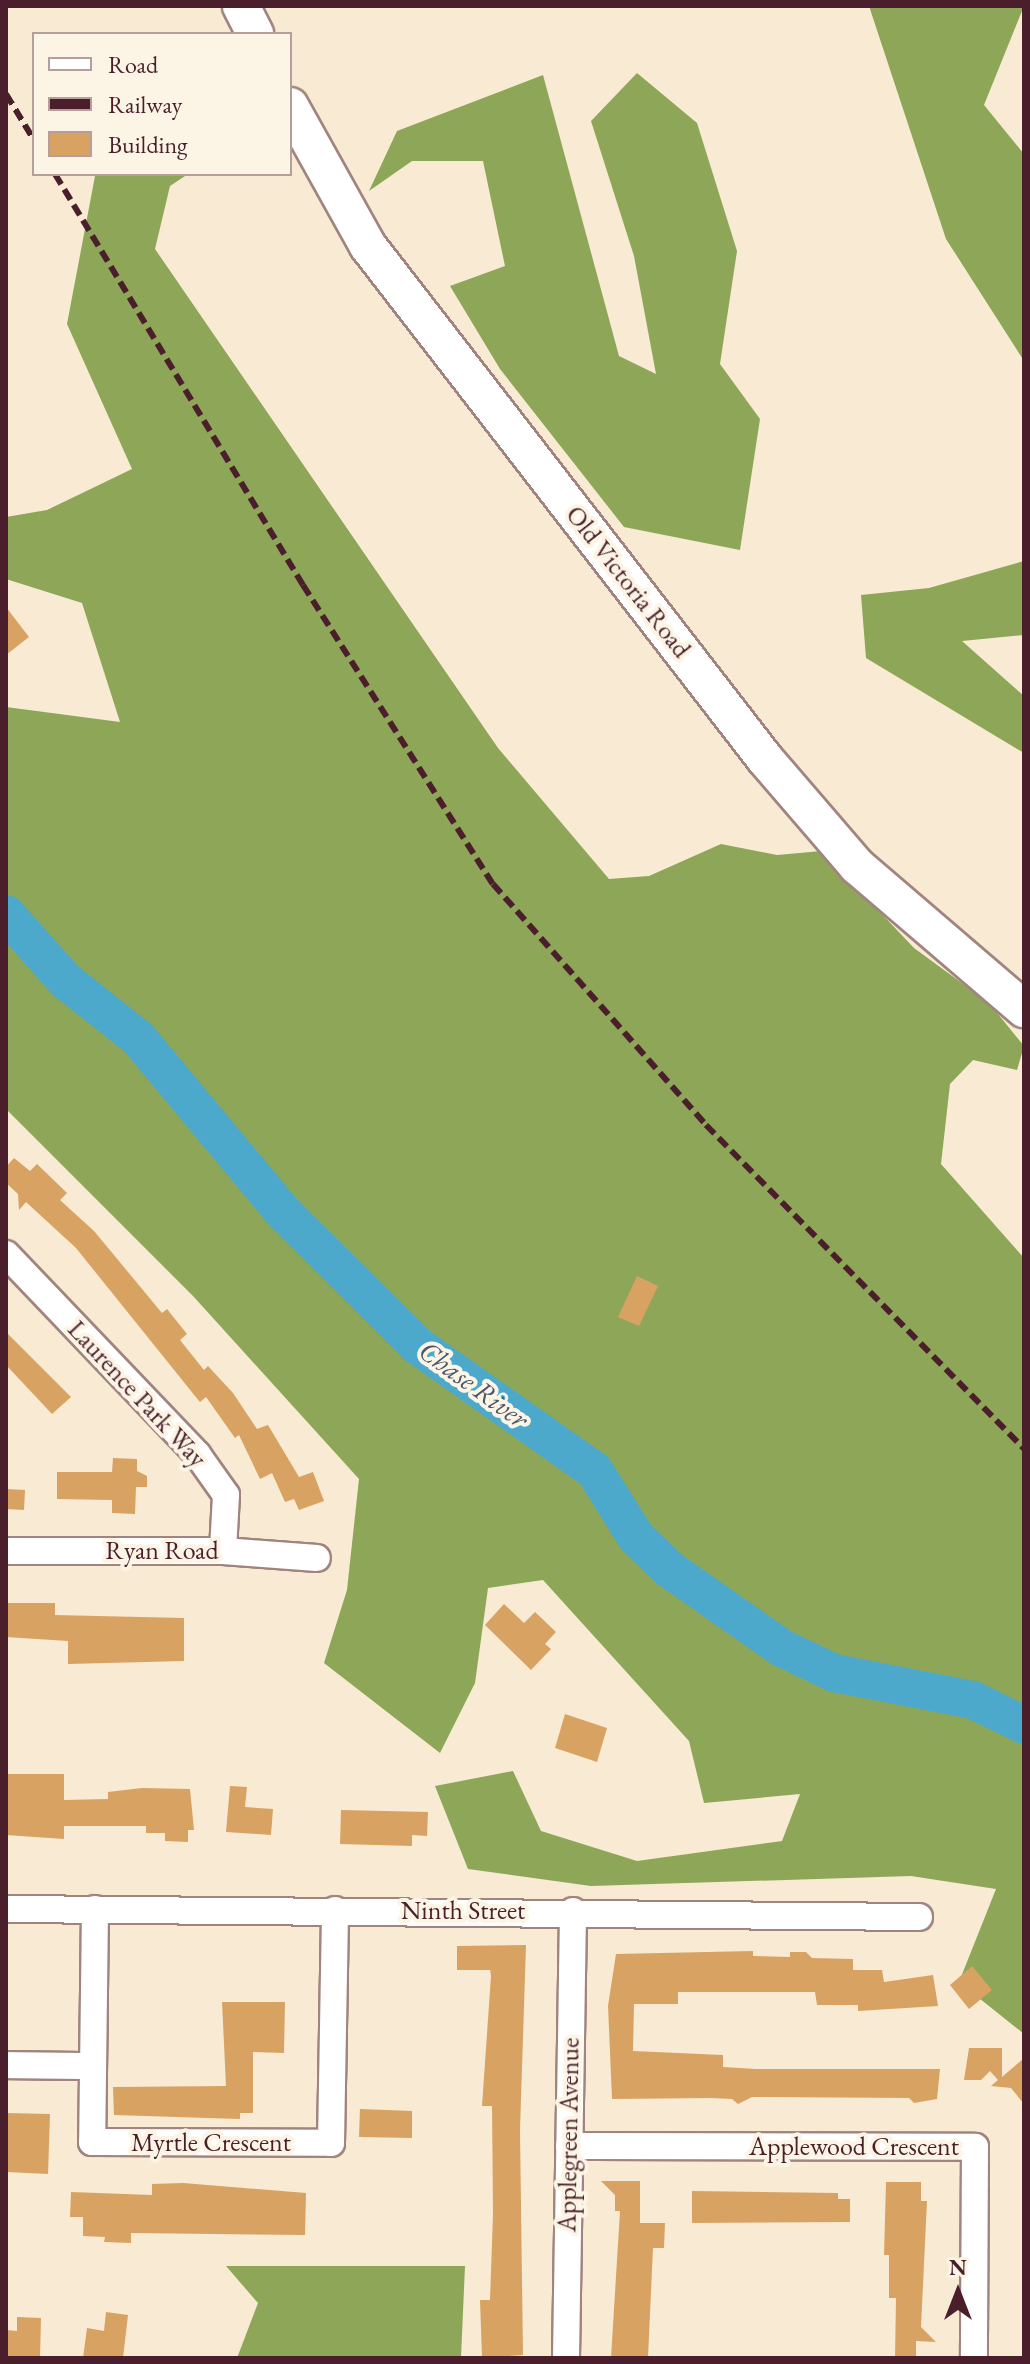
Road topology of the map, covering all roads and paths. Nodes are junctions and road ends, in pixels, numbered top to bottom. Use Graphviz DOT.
graph roads {
  1 [pos="241,6"];
  2 [pos="254,32"];
  3 [pos="292,110"];
  4 [pos="1024,1009"];
  5 [pos="6,1254"];
  6 [pos="6,1551"];
  7 [pos="223,1551"];
  8 [pos="317,1558"];
  9 [pos="6,1909"];
  10 [pos="95,1909"];
  11 [pos="335,1910"];
  12 [pos="573,1911"];
  13 [pos="919,1917"];
  14 [pos="6,2065"];
  15 [pos="91,2066"];
  16 [pos="569,2146"];
  17 [pos="566,2358"];
  18 [pos="974,2358"];
  1 -- 2 [label="street"];
  3 -- 4 [label="street, Old Victoria Road"];
  5 -- 7 [label="street, Laurence Park Way"];
  6 -- 7 [label="street, Ryan Road"];
  7 -- 8 [label="street, Ryan Road"];
  9 -- 10 [label="street, Ninth Street"];
  10 -- 11 [label="street, Ninth Street"];
  10 -- 15 [label="street, Myrtle Crescent"];
  11 -- 12 [label="street, Ninth Street"];
  11 -- 15 [label="street, Myrtle Crescent"];
  12 -- 13 [label="street, Ninth Street"];
  12 -- 16 [label="street, Applegreen Avenue"];
  14 -- 15 [label="street"];
  16 -- 17 [label="street, Applegreen Avenue"];
  16 -- 18 [label="street, Applewood Crescent"];
}
